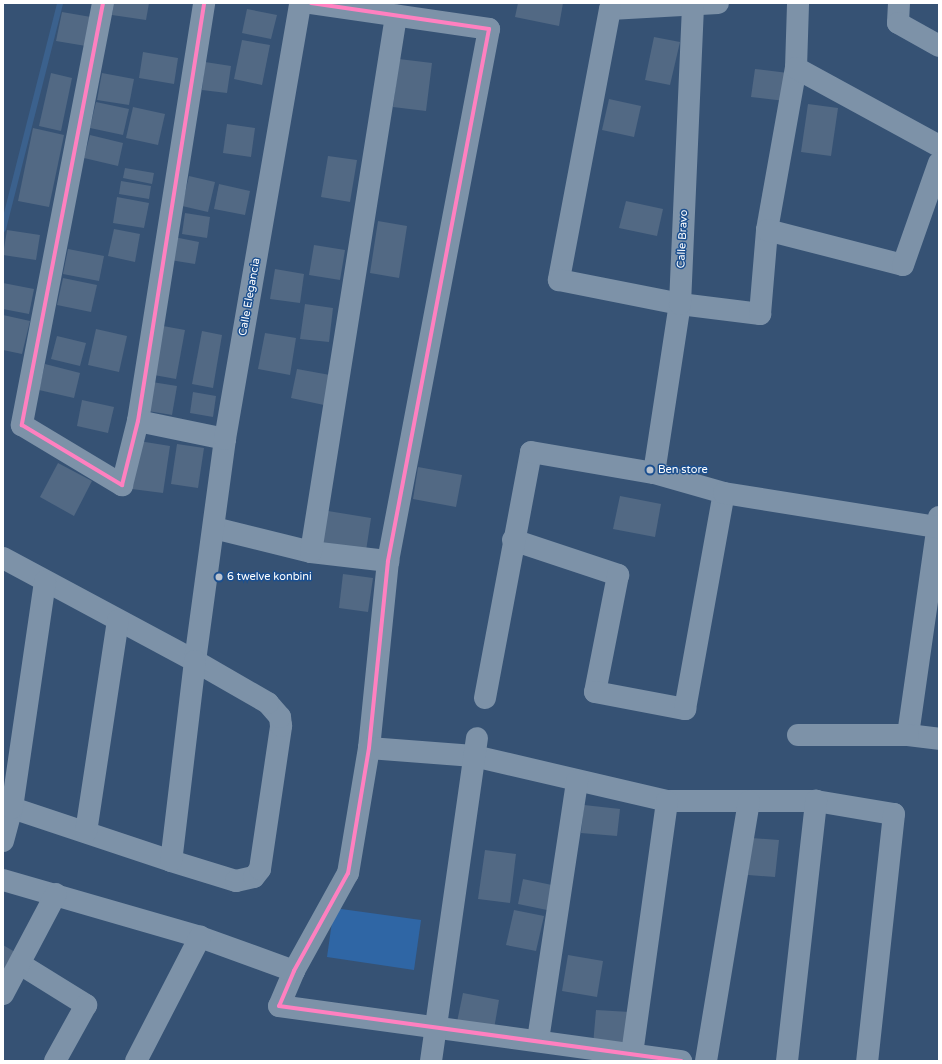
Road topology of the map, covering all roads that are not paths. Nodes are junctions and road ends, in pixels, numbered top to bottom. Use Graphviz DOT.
graph roads {
  1 [pos="103,3"];
  2 [pos="204,3"];
  3 [pos="300,3"];
  4 [pos="311,3"];
  5 [pos="718,3"];
  6 [pos="798,3"];
  7 [pos="899,3"];
  8 [pos="693,4"];
  9 [pos="396,16"];
  10 [pos="939,46"];
  11 [pos="796,68"];
  12 [pos="939,146"];
  13 [pos="939,163"];
  14 [pos="767,230"];
  15 [pos="680,304"];
  16 [pos="138,421"];
  17 [pos="225,439"];
  18 [pos="654,473"];
  19 [pos="724,493"];
  20 [pos="938,522"];
  21 [pos="214,528"];
  22 [pos="513,540"];
  23 [pos="311,552"];
  24 [pos="3,558"];
  25 [pos="388,561"];
  26 [pos="45,581"];
  27 [pos="118,620"];
  28 [pos="195,661"];
  29 [pos="485,698"];
  30 [pos="798,735"];
  31 [pos="908,735"];
  32 [pos="939,739"];
  33 [pos="475,747"];
  34 [pos="369,748"];
  35 [pos="577,781"];
  36 [pos="667,801"];
  37 [pos="816,801"];
  38 [pos="749,802"];
  39 [pos="7,807"];
  40 [pos="86,832"];
  41 [pos="3,841"];
  42 [pos="171,861"];
  43 [pos="3,880"];
  44 [pos="56,894"];
  45 [pos="200,937"];
  46 [pos="20,964"];
  47 [pos="294,971"];
  48 [pos="3,994"];
  49 [pos="434,1027"];
  50 [pos="538,1040"];
  51 [pos="632,1054"];
  52 [pos="55,1061"];
  53 [pos="136,1061"];
  54 [pos="431,1061"];
  55 [pos="681,1061"];
  56 [pos="706,1061"];
  57 [pos="787,1061"];
  58 [pos="867,1061"];
  1 -- 16 [label="street"];
  2 -- 16 [label="street"];
  3 -- 17 [label="street, Calle Elegancia"];
  4 -- 9 [label="street"];
  5 -- 8 [label="street"];
  6 -- 11 [label="street"];
  7 -- 10 [label="street"];
  8 -- 15 [label="street, Calle Bravo"];
  8 -- 15 [label="street"];
  9 -- 23 [label="street"];
  9 -- 25 [label="street"];
  11 -- 12 [label="street"];
  11 -- 14 [label="street"];
  13 -- 14 [label="street"];
  14 -- 15 [label="street"];
  15 -- 18 [label="street, Calle Bravo"];
  16 -- 17 [label="street"];
  17 -- 21 [label="street, Calle Elegancia"];
  18 -- 19 [label="street"];
  18 -- 22 [label="street"];
  19 -- 20 [label="street"];
  19 -- 22 [label="street"];
  20 -- 31 [label="street"];
  21 -- 23 [label="street"];
  21 -- 28 [label="street, Calle Elegancia"];
  22 -- 29 [label="street"];
  23 -- 25 [label="street"];
  24 -- 26 [label="street"];
  25 -- 34 [label="street"];
  26 -- 27 [label="street"];
  26 -- 39 [label="street"];
  27 -- 28 [label="street"];
  27 -- 40 [label="street"];
  28 -- 42 [label="street, Calle Elegancia"];
  28 -- 42 [label="street"];
  30 -- 31 [label="street"];
  31 -- 32 [label="street"];
  33 -- 34 [label="street"];
  33 -- 35 [label="street"];
  33 -- 49 [label="street"];
  34 -- 47 [label="street"];
  35 -- 36 [label="street"];
  35 -- 50 [label="street"];
  36 -- 38 [label="street"];
  36 -- 51 [label="street"];
  37 -- 38 [label="street"];
  37 -- 57 [label="street"];
  37 -- 58 [label="street"];
  38 -- 56 [label="street"];
  39 -- 40 [label="street"];
  39 -- 41 [label="street"];
  40 -- 42 [label="street"];
  43 -- 44 [label="street"];
  44 -- 45 [label="street"];
  44 -- 46 [label="street"];
  45 -- 47 [label="street"];
  45 -- 53 [label="street"];
  46 -- 48 [label="street"];
  46 -- 52 [label="street"];
  47 -- 49 [label="street"];
  49 -- 50 [label="street"];
  49 -- 54 [label="street"];
  50 -- 51 [label="street"];
  51 -- 55 [label="street"];
}
